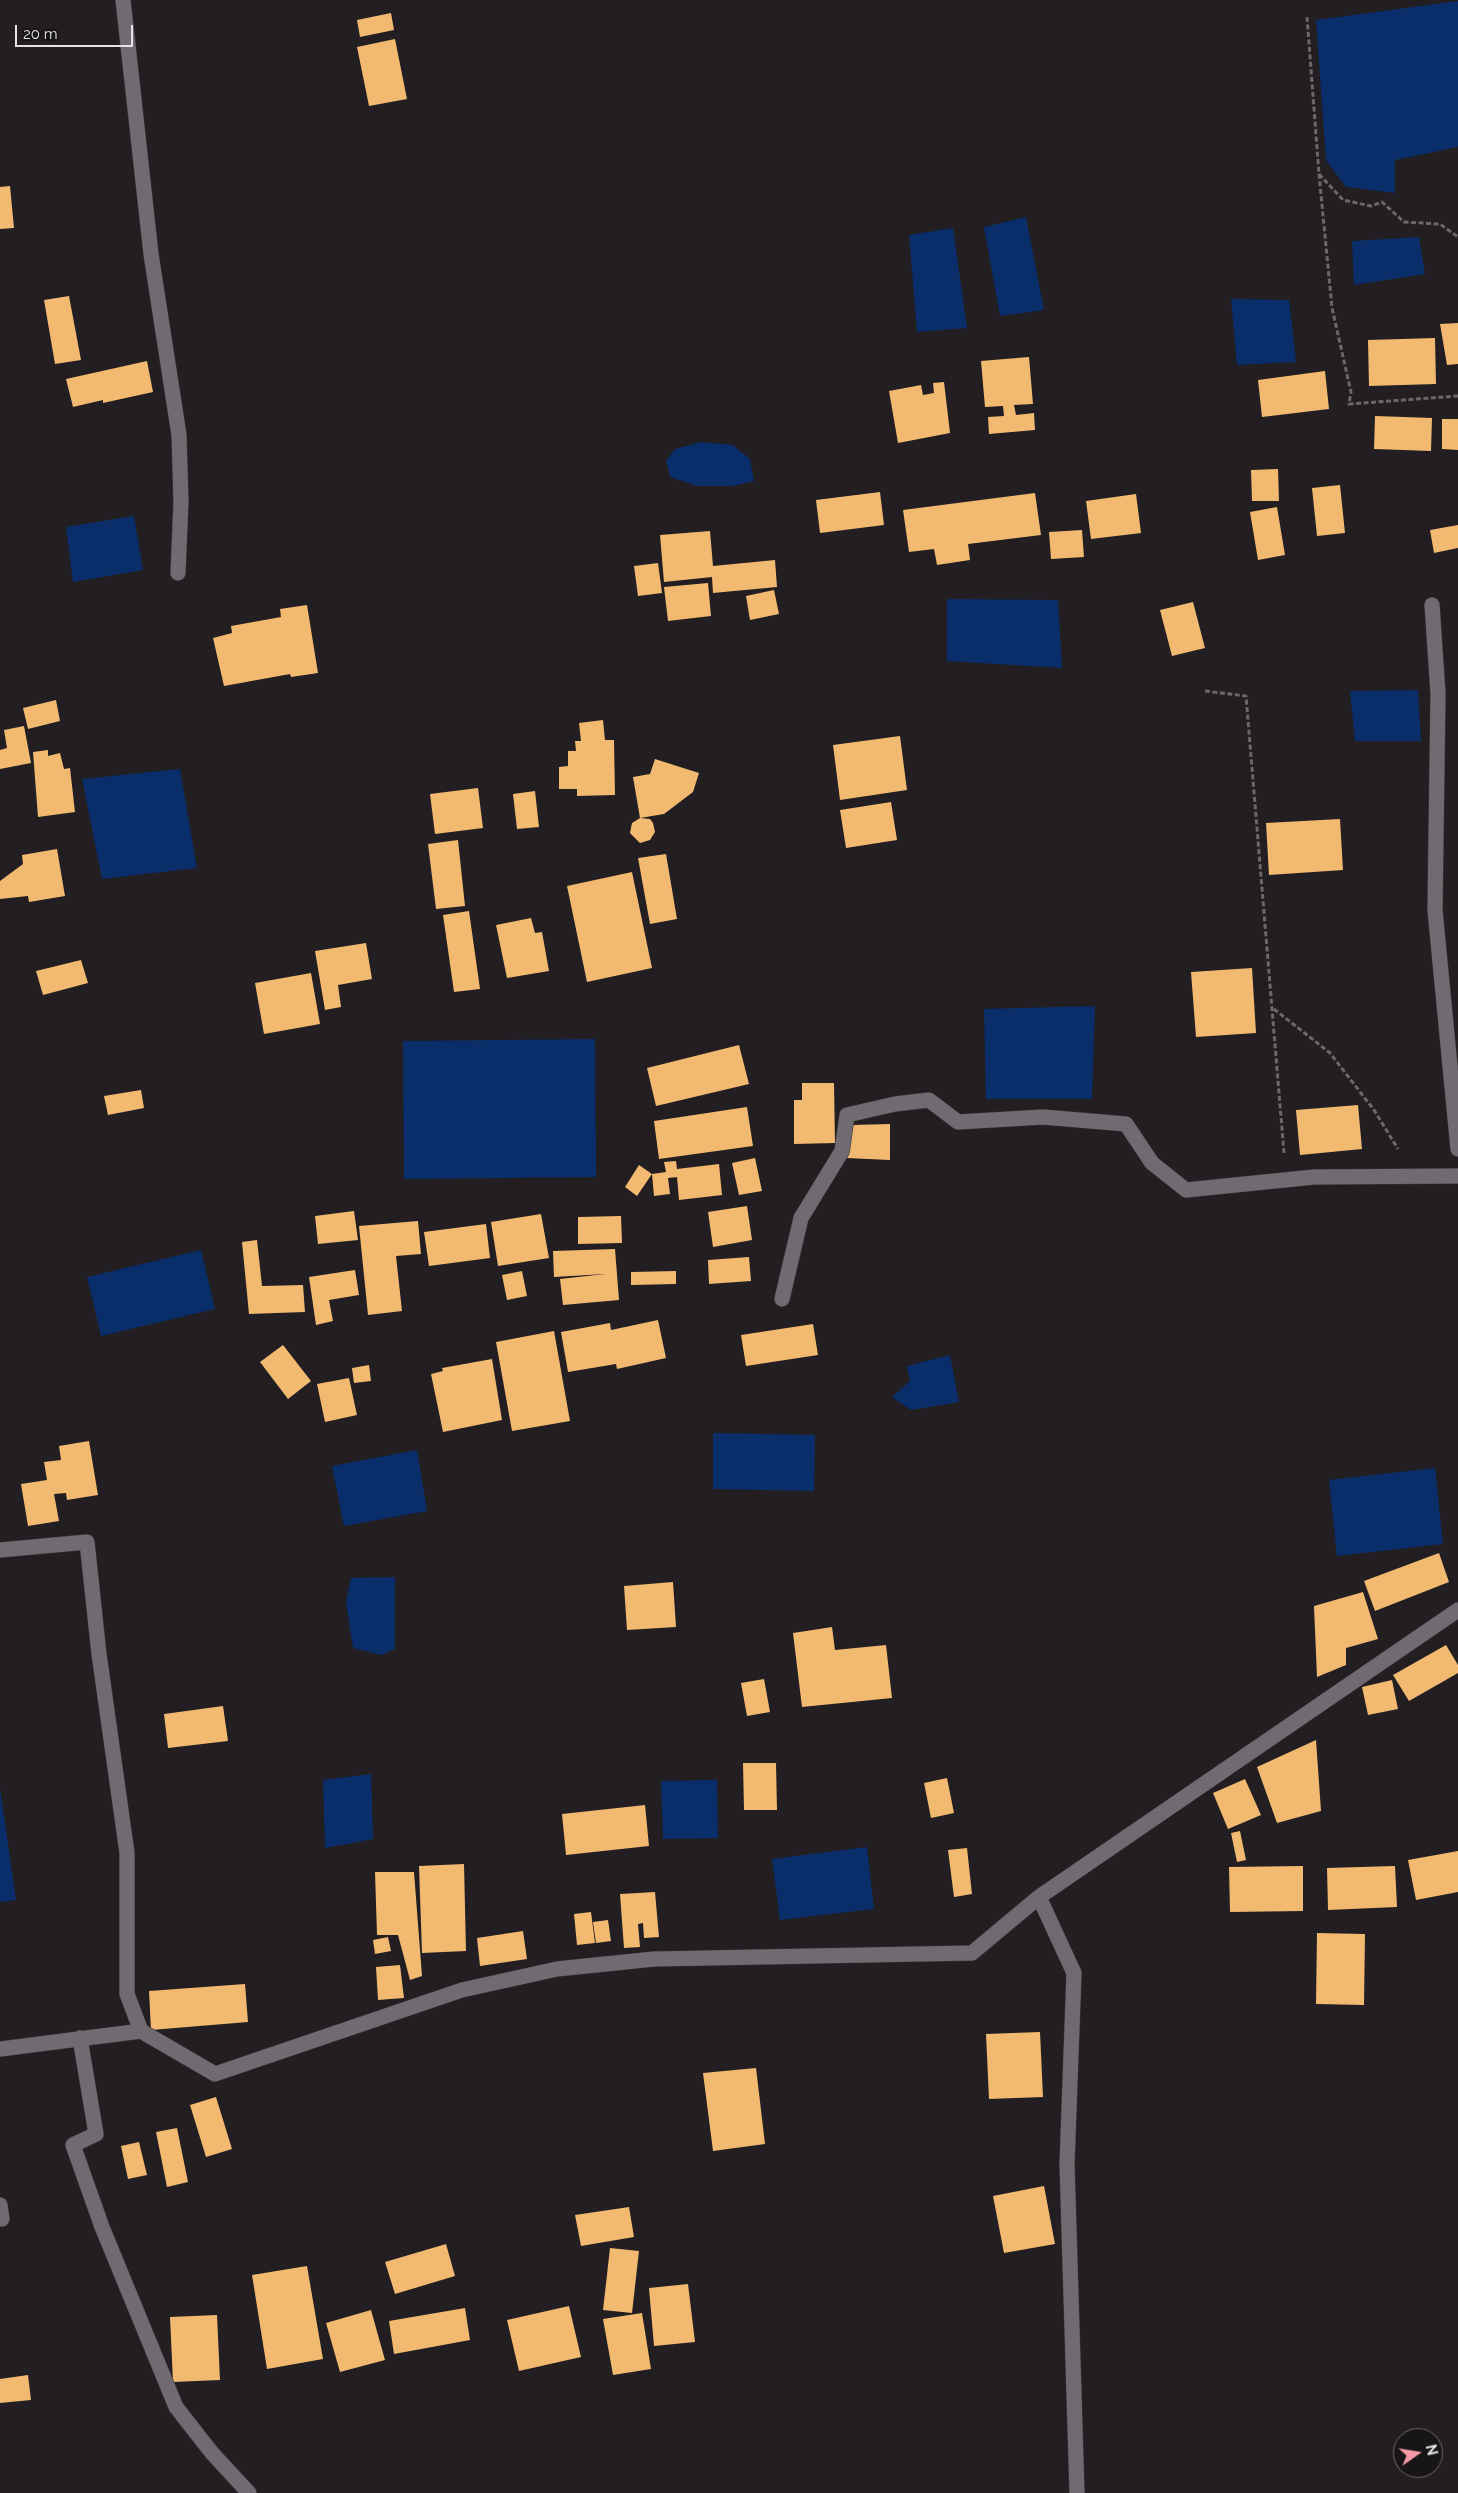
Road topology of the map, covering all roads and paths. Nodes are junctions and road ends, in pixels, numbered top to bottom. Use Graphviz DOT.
graph roads {
  1 [pos="123,0"];
  2 [pos="1307,17"];
  3 [pos="1319,174"];
  4 [pos="1458,237"];
  5 [pos="1458,396"];
  6 [pos="178,573"];
  7 [pos="1432,605"];
  8 [pos="1205,690"];
  9 [pos="1274,1009"];
  10 [pos="1458,1148"];
  11 [pos="1415,1176"];
  12 [pos="1458,1176"];
  13 [pos="1314,1177"];
  14 [pos="782,1299"];
  15 [pos="0,1550"];
  16 [pos="1458,1610"];
  17 [pos="1039,1898"];
  18 [pos="141,2031"];
  19 [pos="80,2038"];
  20 [pos="0,2049"];
  21 [pos="248,2493"];
  22 [pos="1077,2493"];
  1 -- 6 [label="street"];
  2 -- 3 [label="path"];
  3 -- 4 [label="path"];
  3 -- 5 [label="path"];
  7 -- 10 [label="street"];
  8 -- 9 [label="path"];
  9 -- 11 [label="path"];
  9 -- 13 [label="path"];
  11 -- 12 [label="street"];
  11 -- 13 [label="street"];
  13 -- 14 [label="street"];
  15 -- 18 [label="street"];
  16 -- 17 [label="street"];
  17 -- 18 [label="street"];
  17 -- 22 [label="street"];
  18 -- 19 [label="street"];
  19 -- 20 [label="street"];
  19 -- 21 [label="street"];
}
